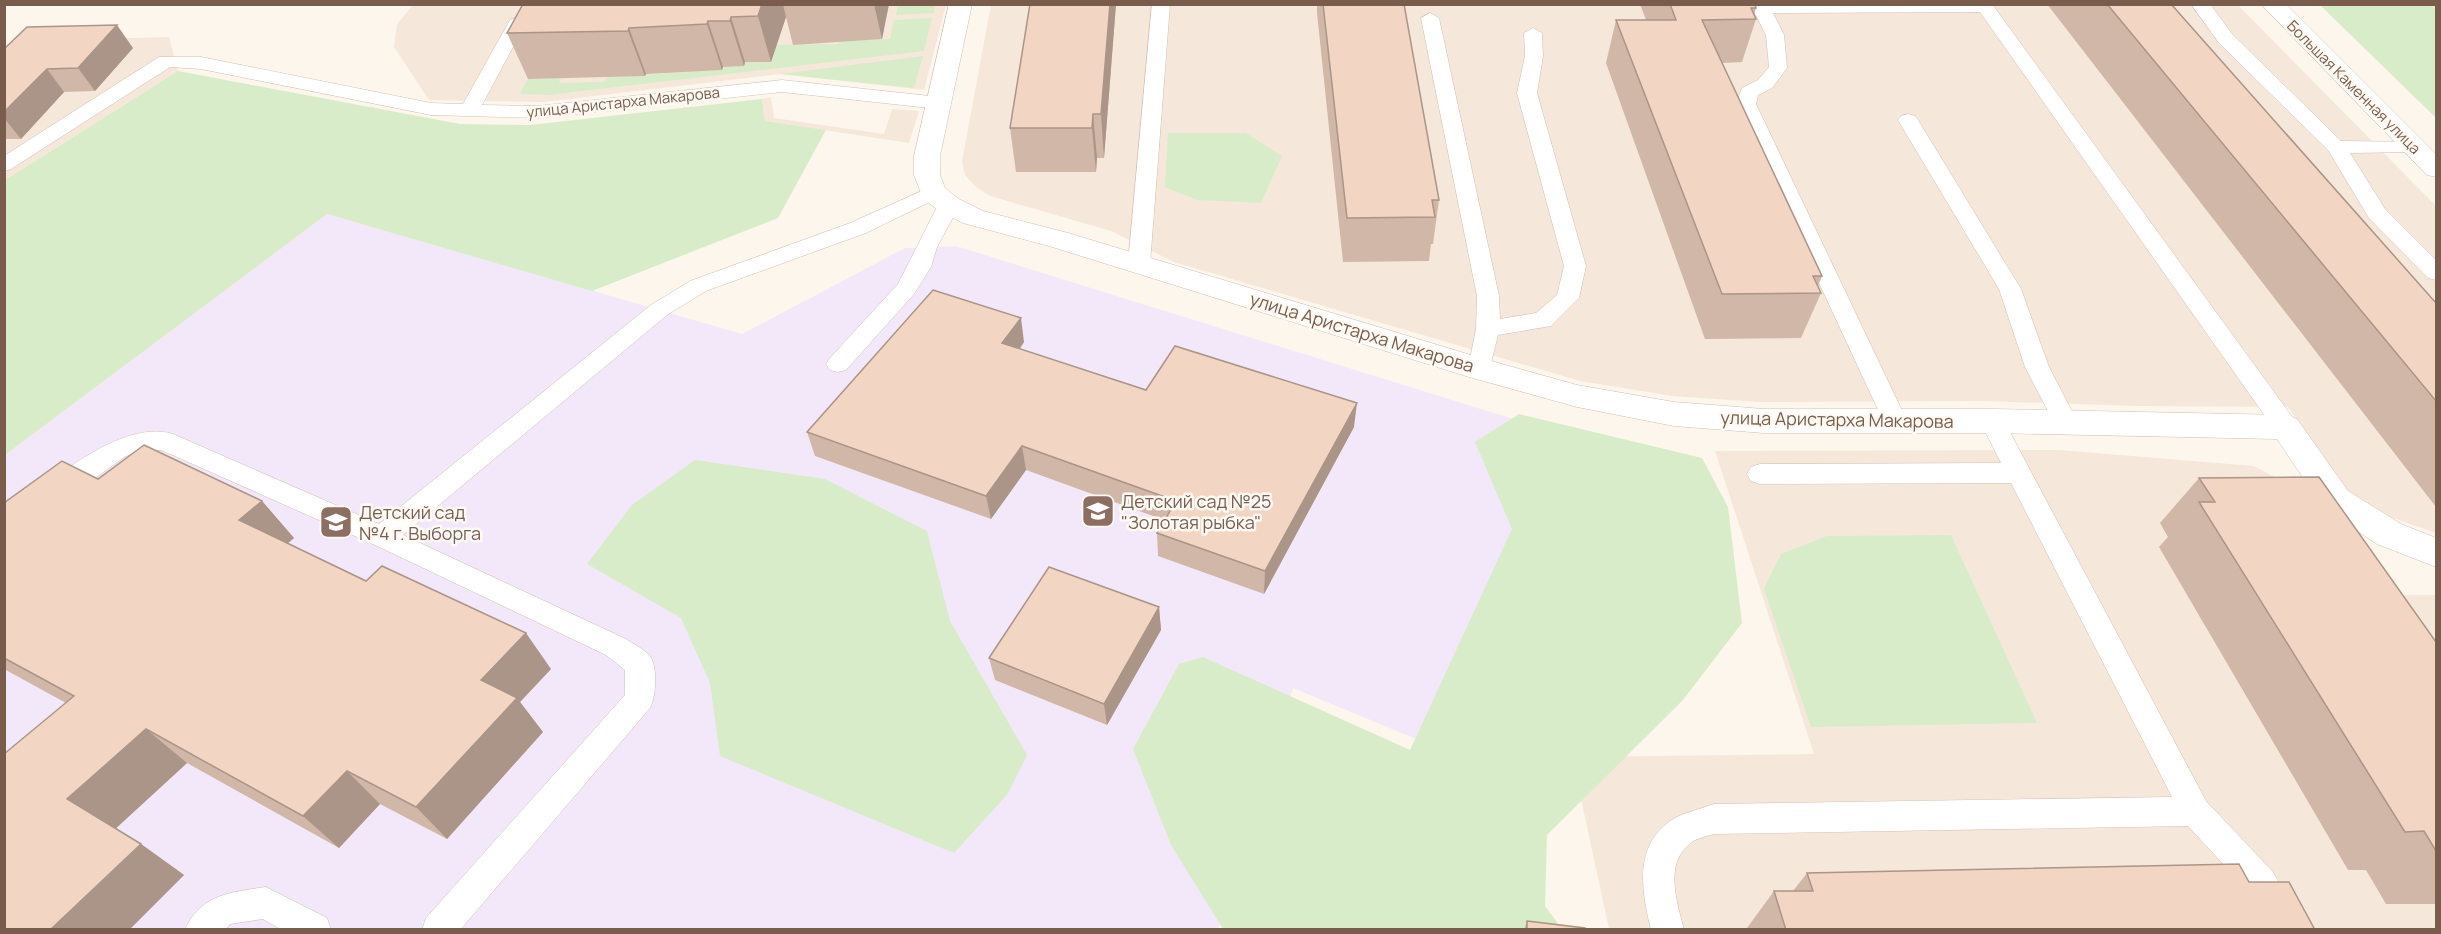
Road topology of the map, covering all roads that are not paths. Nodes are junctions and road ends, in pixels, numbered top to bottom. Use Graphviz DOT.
graph roads {
  1 [pos="576,4"];
  2 [pos="961,4"];
  3 [pos="1161,4"];
  4 [pos="2200,4"];
  5 [pos="2272,4"];
  6 [pos="1760,6"];
  7 [pos="1984,6"];
  8 [pos="1430,18"];
  9 [pos="1533,33"];
  10 [pos="939,103"];
  11 [pos="468,112"];
  12 [pos="1908,120"];
  13 [pos="2414,146"];
  14 [pos="2336,147"];
  15 [pos="4,165"];
  16 [pos="2436,169"];
  17 [pos="941,198"];
  18 [pos="1139,264"];
  19 [pos="2436,273"];
  20 [pos="1488,329"];
  21 [pos="838,364"];
  22 [pos="1480,369"];
  23 [pos="1895,421"];
  24 [pos="1992,421"];
  25 [pos="2066,423"];
  26 [pos="2286,427"];
  27 [pos="2019,473"];
  28 [pos="1760,474"];
  29 [pos="4,531"];
  30 [pos="382,537"];
  31 [pos="2436,554"];
  32 [pos="2195,811"];
  33 [pos="201,930"];
  34 [pos="315,930"];
  35 [pos="438,930"];
  36 [pos="1668,930"];
  37 [pos="2288,930"];
  1 -- 11 [label="lane"];
  2 -- 10 [label="street"];
  3 -- 18 [label="lane"];
  4 -- 14 [label="lane"];
  5 -- 13 [label="street, Большая Каменная улица"];
  6 -- 7 [label="lane"];
  6 -- 23 [label="lane"];
  7 -- 26 [label="lane"];
  8 -- 20 [label="lane"];
  9 -- 20 [label="lane"];
  10 -- 11 [label="lane, улица Аристарха Макарова"];
  10 -- 17 [label="street"];
  11 -- 15 [label="lane, улица Аристарха Макарова"];
  12 -- 25 [label="lane"];
  13 -- 14 [label="lane"];
  13 -- 16 [label="street, Большая Каменная улица"];
  14 -- 19 [label="lane"];
  17 -- 18 [label="street, улица Аристарха Макарова"];
  17 -- 21 [label="lane"];
  17 -- 30 [label="lane"];
  18 -- 22 [label="street, улица Аристарха Макарова"];
  20 -- 22 [label="lane"];
  22 -- 23 [label="street, улица Аристарха Макарова"];
  23 -- 24 [label="street, улица Аристарха Макарова"];
  24 -- 25 [label="street, улица Аристарха Макарова"];
  24 -- 27 [label="lane"];
  25 -- 26 [label="street, улица Аристарха Макарова"];
  26 -- 31 [label="street"];
  27 -- 28 [label="lane"];
  27 -- 32 [label="lane"];
  29 -- 30 [label="lane"];
  30 -- 35 [label="lane"];
  32 -- 36 [label="lane"];
  32 -- 37 [label="lane"];
  33 -- 34 [label="lane"];
}
